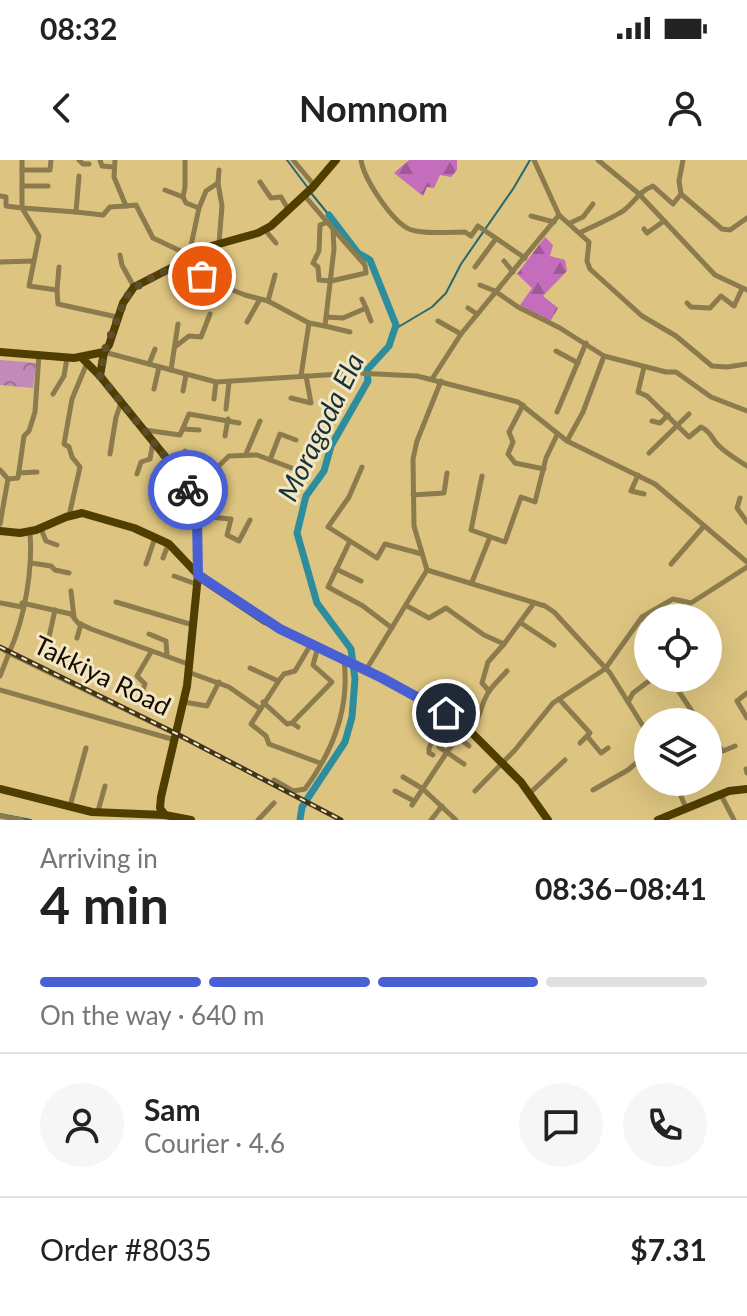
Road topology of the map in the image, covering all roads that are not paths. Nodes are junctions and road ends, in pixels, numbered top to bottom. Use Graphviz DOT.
graph roads {
  1 [pos="22,160"];
  2 [pos="51,160"];
  3 [pos="79,160"];
  4 [pos="100,160"];
  5 [pos="115,160"];
  6 [pos="185,160"];
  7 [pos="293,160"];
  8 [pos="336,160"];
  9 [pos="361,160"];
  10 [pos="598,160"];
  11 [pos="683,160"];
  12 [pos="534,161"];
  13 [pos="89,164"];
  14 [pos="113,167"];
  15 [pos="22,170"];
  16 [pos="219,170"];
  17 [pos="79,176"];
  18 [pos="260,182"];
  19 [pos="218,183"];
  20 [pos="22,186"];
  21 [pos="48,186"];
  22 [pos="165,190"];
  23 [pos="310,191"];
  24 [pos="638,193"];
  25 [pos="681,194"];
  26 [pos="0,196"];
  27 [pos="183,197"];
  28 [pos="593,204"];
  29 [pos="126,206"];
  30 [pos="22,208"];
  31 [pos="199,208"];
  32 [pos="289,210"];
  33 [pos="76,212"];
  34 [pos="559,215"];
  35 [pos="531,216"];
  36 [pos="747,218"];
  37 [pos="664,221"];
  38 [pos="328,222"];
  39 [pos="554,222"];
  40 [pos="570,223"];
  41 [pos="333,229"];
  42 [pos="265,230"];
  43 [pos="581,232"];
  44 [pos="646,234"];
  45 [pos="495,240"];
  46 [pos="219,243"];
  47 [pos="276,243"];
  48 [pos="120,255"];
  49 [pos="189,255"];
  50 [pos="525,258"];
  51 [pos="33,261"];
  52 [pos="504,261"];
  53 [pos="0,262"];
  54 [pos="59,267"];
  55 [pos="173,267"];
  56 [pos="475,267"];
  57 [pos="513,272"];
  58 [pos="275,275"];
  59 [pos="331,281"];
  60 [pos="480,285"];
  61 [pos="134,287"];
  62 [pos="57,290"];
  63 [pos="744,290"];
  64 [pos="495,291"];
  65 [pos="260,299"];
  66 [pos="362,299"];
  67 [pos="268,301"];
  68 [pos="687,303"];
  69 [pos="366,308"];
  70 [pos="468,308"];
  71 [pos="210,314"];
  72 [pos="477,314"];
  73 [pos="117,317"];
  74 [pos="326,317"];
  75 [pos="371,321"];
  76 [pos="438,321"];
  77 [pos="247,322"];
  78 [pos="309,323"];
  79 [pos="178,324"];
  80 [pos="325,326"];
  81 [pos="350,332"];
  82 [pos="461,334"];
  83 [pos="586,343"];
  84 [pos="176,346"];
  85 [pos="155,349"];
  86 [pos="556,351"];
  87 [pos="0,352"];
  88 [pos="104,352"];
  89 [pos="39,354"];
  90 [pos="604,356"];
  91 [pos="68,357"];
  92 [pos="84,360"];
  93 [pos="578,363"];
  94 [pos="149,364"];
  95 [pos="747,364"];
  96 [pos="159,367"];
  97 [pos="644,367"];
  98 [pos="171,370"];
  99 [pos="186,375"];
  100 [pos="100,376"];
  101 [pos="303,376"];
  102 [pos="432,379"];
  103 [pos="441,381"];
  104 [pos="216,382"];
  105 [pos="229,382"];
  106 [pos="154,389"];
  107 [pos="183,391"];
  108 [pos="53,394"];
  109 [pos="291,398"];
  110 [pos="214,399"];
  111 [pos="122,402"];
  112 [pos="311,403"];
  113 [pos="319,404"];
  114 [pos="523,405"];
  115 [pos="226,409"];
  116 [pos="747,411"];
  117 [pos="557,412"];
  118 [pos="689,414"];
  119 [pos="668,415"];
  120 [pos="228,419"];
  121 [pos="260,421"];
  122 [pos="652,421"];
  123 [pos="239,423"];
  124 [pos="678,426"];
  125 [pos="183,429"];
  126 [pos="144,430"];
  127 [pos="199,430"];
  128 [pos="557,435"];
  129 [pos="225,436"];
  130 [pos="296,440"];
  131 [pos="567,441"];
  132 [pos="153,442"];
  133 [pos="185,451"];
  134 [pos="649,453"];
  135 [pos="110,454"];
  136 [pos="246,454"];
  137 [pos="270,460"];
  138 [pos="172,465"];
  139 [pos="747,466"];
  140 [pos="185,467"];
  141 [pos="362,467"];
  142 [pos="196,469"];
  143 [pos="544,469"];
  144 [pos="0,470"];
  145 [pos="297,470"];
  146 [pos="37,472"];
  147 [pos="19,473"];
  148 [pos="447,473"];
  149 [pos="137,474"];
  150 [pos="638,475"];
  151 [pos="482,476"];
  152 [pos="8,479"];
  153 [pos="187,487"];
  154 [pos="644,494"];
  155 [pos="413,495"];
  156 [pos="740,498"];
  157 [pos="69,516"];
  158 [pos="197,516"];
  159 [pos="250,520"];
  160 [pos="747,522"];
  161 [pos="0,524"];
  162 [pos="704,526"];
  163 [pos="41,529"];
  164 [pos="0,531"];
  165 [pos="30,531"];
  166 [pos="156,537"];
  167 [pos="490,537"];
  168 [pos="349,543"];
  169 [pos="169,544"];
  170 [pos="57,545"];
  171 [pos="422,554"];
  172 [pos="163,558"];
  173 [pos="31,563"];
  174 [pos="146,564"];
  175 [pos="671,564"];
  176 [pos="747,565"];
  177 [pos="336,569"];
  178 [pos="427,570"];
  179 [pos="69,573"];
  180 [pos="174,576"];
  181 [pos="197,580"];
  182 [pos="361,581"];
  183 [pos="472,582"];
  184 [pos="71,591"];
  185 [pos="116,602"];
  186 [pos="1,603"];
  187 [pos="534,603"];
  188 [pos="664,604"];
  189 [pos="22,605"];
  190 [pos="407,606"];
  191 [pos="55,610"];
  192 [pos="74,617"];
  193 [pos="521,623"];
  194 [pos="81,624"];
  195 [pos="193,625"];
  196 [pos="392,628"];
  197 [pos="634,628"];
  198 [pos="149,634"];
  199 [pos="49,637"];
  200 [pos="77,638"];
  201 [pos="315,644"];
  202 [pos="504,644"];
  203 [pos="554,645"];
  204 [pos="0,648"];
  205 [pos="151,652"];
  206 [pos="9,653"];
  207 [pos="167,656"];
  208 [pos="342,659"];
  209 [pos="189,668"];
  210 [pos="250,668"];
  211 [pos="363,668"];
  212 [pos="605,669"];
  213 [pos="507,671"];
  214 [pos="0,676"];
  215 [pos="278,681"];
  216 [pos="219,682"];
  217 [pos="0,690"];
  218 [pos="489,691"];
  219 [pos="634,692"];
  220 [pos="747,693"];
  221 [pos="140,697"];
  222 [pos="559,699"];
  223 [pos="184,702"];
  224 [pos="628,702"];
  225 [pos="261,705"];
  226 [pos="434,707"];
  227 [pos="634,712"];
  228 [pos="446,713"];
  229 [pos="747,718"];
  230 [pos="427,723"];
  231 [pos="469,728"];
  232 [pos="450,731"];
  233 [pos="587,736"];
  234 [pos="176,737"];
  235 [pos="458,737"];
  236 [pos="580,743"];
  237 [pos="469,746"];
  238 [pos="735,746"];
  239 [pos="439,747"];
  240 [pos="86,748"];
  241 [pos="608,748"];
  242 [pos="722,750"];
  243 [pos="447,752"];
  244 [pos="433,755"];
  245 [pos="565,760"];
  246 [pos="320,763"];
  247 [pos="503,763"];
  248 [pos="464,764"];
  249 [pos="634,765"];
  250 [pos="403,777"];
  251 [pos="274,780"];
  252 [pos="105,786"];
  253 [pos="0,789"];
  254 [pos="423,789"];
  255 [pos="747,789"];
  256 [pos="593,790"];
  257 [pos="395,791"];
  258 [pos="475,791"];
  259 [pos="530,793"];
  260 [pos="722,795"];
  261 [pos="681,796"];
  262 [pos="718,796"];
  263 [pos="722,796"];
  264 [pos="274,803"];
  265 [pos="442,806"];
  266 [pos="70,807"];
  267 [pos="686,809"];
  268 [pos="98,812"];
  269 [pos="165,815"];
  270 [pos="0,816"];
  271 [pos="21,820"];
  272 [pos="191,820"];
  273 [pos="258,820"];
  274 [pos="431,820"];
  275 [pos="456,820"];
  276 [pos="548,820"];
  277 [pos="658,820"];
  278 [pos="734,820"];
  1 -- 15 [label="street"];
  2 -- 15 [label="street"];
  3 -- 13 [label="street"];
  4 -- 14 [label="street"];
  5 -- 14 [label="street"];
  6 -- 27 [label="street"];
  7 -- 23 [label="street"];
  8 -- 23 [label="main road"];
  9 -- 45 [label="street"];
  10 -- 24 [label="street"];
  11 -- 25 [label="street"];
  12 -- 34 [label="street"];
  14 -- 29 [label="street"];
  15 -- 20 [label="street"];
  16 -- 19 [label="street"];
  17 -- 33 [label="street"];
  18 -- 32 [label="street"];
  19 -- 31 [label="street"];
  19 -- 46 [label="street"];
  20 -- 21 [label="street"];
  20 -- 30 [label="street"];
  22 -- 27 [label="street"];
  23 -- 32 [label="main road"];
  23 -- 38 [label="street"];
  24 -- 25 [label="street"];
  24 -- 37 [label="street"];
  24 -- 43 [label="street"];
  25 -- 36 [label="street"];
  26 -- 30 [label="street"];
  27 -- 31 [label="street"];
  28 -- 40 [label="street"];
  29 -- 33 [label="street"];
  29 -- 49 [label="street"];
  30 -- 33 [label="street"];
  30 -- 51 [label="street"];
  31 -- 49 [label="street"];
  32 -- 42 [label="main road"];
  34 -- 39 [label="street"];
  34 -- 40 [label="street"];
  35 -- 39 [label="street"];
  37 -- 44 [label="street"];
  37 -- 63 [label="street"];
  38 -- 41 [label="street"];
  38 -- 59 [label="street"];
  39 -- 50 [label="street"];
  40 -- 43 [label="street"];
  41 -- 59 [label="street"];
  41 -- 59 [label="street"];
  42 -- 46 [label="main road"];
  42 -- 47 [label="street"];
  43 -- 95 [label="street"];
  45 -- 50 [label="street"];
  45 -- 56 [label="street"];
  46 -- 49 [label="main road"];
  48 -- 61 [label="street"];
  49 -- 55 [label="main road"];
  50 -- 57 [label="street"];
  51 -- 53 [label="street"];
  51 -- 62 [label="street"];
  52 -- 57 [label="street"];
  54 -- 62 [label="street"];
  55 -- 61 [label="main road"];
  55 -- 65 [label="street"];
  57 -- 64 [label="street"];
  58 -- 67 [label="street"];
  59 -- 74 [label="street"];
  60 -- 64 [label="street"];
  61 -- 73 [label="main road"];
  62 -- 73 [label="street"];
  63 -- 68 [label="street"];
  64 -- 72 [label="street"];
  64 -- 83 [label="street"];
  65 -- 67 [label="street"];
  65 -- 77 [label="street"];
  66 -- 69 [label="street"];
  67 -- 78 [label="street"];
  69 -- 74 [label="street"];
  69 -- 75 [label="street"];
  70 -- 72 [label="street"];
  71 -- 84 [label="street"];
  72 -- 82 [label="street"];
  73 -- 88 [label="main road"];
  74 -- 80 [label="street"];
  76 -- 82 [label="street"];
  78 -- 80 [label="street"];
  78 -- 101 [label="street"];
  79 -- 84 [label="street"];
  80 -- 81 [label="street"];
  82 -- 102 [label="street"];
  83 -- 90 [label="street"];
  83 -- 93 [label="street"];
  84 -- 98 [label="street"];
  85 -- 94 [label="street"];
  86 -- 93 [label="street"];
  87 -- 89 [label="main road"];
  88 -- 92 [label="main road"];
  88 -- 94 [label="street"];
  88 -- 100 [label="main road"];
  89 -- 91 [label="main road"];
  89 -- 147 [label="street"];
  90 -- 97 [label="street"];
  90 -- 131 [label="street"];
  91 -- 92 [label="main road"];
  91 -- 108 [label="street"];
  92 -- 100 [label="main road"];
  92 -- 157 [label="street"];
  93 -- 117 [label="street"];
  94 -- 96 [label="street"];
  96 -- 98 [label="street"];
  96 -- 106 [label="street"];
  97 -- 116 [label="street"];
  97 -- 119 [label="street"];
  98 -- 99 [label="street"];
  99 -- 104 [label="street"];
  99 -- 107 [label="street"];
  100 -- 111 [label="main road"];
  101 -- 102 [label="street"];
  101 -- 105 [label="street"];
  101 -- 112 [label="street"];
  102 -- 103 [label="street"];
  103 -- 114 [label="street"];
  103 -- 155 [label="street"];
  104 -- 105 [label="street"];
  104 -- 110 [label="street"];
  105 -- 115 [label="street"];
  109 -- 112 [label="street"];
  111 -- 126 [label="main road"];
  111 -- 135 [label="street"];
  112 -- 113 [label="street"];
  114 -- 128 [label="street"];
  114 -- 143 [label="street"];
  118 -- 124 [label="street"];
  119 -- 122 [label="street"];
  119 -- 124 [label="street"];
  120 -- 123 [label="street"];
  120 -- 125 [label="street"];
  120 -- 129 [label="street"];
  121 -- 136 [label="street"];
  124 -- 134 [label="street"];
  124 -- 139 [label="street"];
  125 -- 126 [label="street"];
  125 -- 127 [label="street"];
  126 -- 132 [label="main road"];
  128 -- 131 [label="street"];
  128 -- 143 [label="street"];
  130 -- 137 [label="street"];
  131 -- 150 [label="street"];
  132 -- 138 [label="main road"];
  132 -- 149 [label="street"];
  133 -- 140 [label="street"];
  136 -- 137 [label="street"];
  136 -- 153 [label="street"];
  137 -- 145 [label="street"];
  138 -- 140 [label="street"];
  138 -- 153 [label="main road"];
  140 -- 142 [label="street"];
  141 -- 168 [label="street"];
  143 -- 167 [label="street"];
  144 -- 152 [label="street"];
  146 -- 147 [label="street"];
  147 -- 152 [label="street"];
  148 -- 155 [label="street"];
  150 -- 154 [label="street"];
  150 -- 162 [label="street"];
  151 -- 167 [label="street"];
  152 -- 161 [label="street"];
  153 -- 158 [label="main road"];
  155 -- 171 [label="street"];
  156 -- 160 [label="street"];
  157 -- 163 [label="main road"];
  157 -- 166 [label="main road"];
  158 -- 159 [label="street"];
  158 -- 181 [label="main road"];
  162 -- 175 [label="street"];
  162 -- 176 [label="street"];
  163 -- 165 [label="main road"];
  163 -- 170 [label="street"];
  164 -- 165 [label="main road"];
  165 -- 173 [label="street, Takkiya Road"];
  166 -- 169 [label="main road"];
  166 -- 174 [label="street"];
  167 -- 183 [label="street"];
  168 -- 171 [label="street"];
  168 -- 177 [label="street"];
  169 -- 172 [label="street"];
  169 -- 181 [label="main road"];
  171 -- 178 [label="street"];
  173 -- 179 [label="street"];
  173 -- 189 [label="street, Takkiya Road"];
  176 -- 188 [label="street"];
  177 -- 182 [label="street"];
  177 -- 196 [label="street"];
  178 -- 183 [label="street"];
  178 -- 190 [label="street"];
  180 -- 181 [label="street"];
  181 -- 195 [label="main road"];
  181 -- 201 [label="main road"];
  183 -- 187 [label="street"];
  184 -- 192 [label="street"];
  185 -- 195 [label="street"];
  186 -- 189 [label="street"];
  187 -- 193 [label="street"];
  187 -- 212 [label="street"];
  189 -- 191 [label="street"];
  189 -- 206 [label="street, Takkiya Road"];
  190 -- 196 [label="street"];
  190 -- 202 [label="street"];
  191 -- 192 [label="street"];
  191 -- 199 [label="street"];
  192 -- 194 [label="street"];
  193 -- 202 [label="street"];
  193 -- 203 [label="street"];
  194 -- 200 [label="street"];
  194 -- 205 [label="street"];
  195 -- 209 [label="main road"];
  196 -- 211 [label="street"];
  197 -- 212 [label="street"];
  198 -- 207 [label="street"];
  201 -- 208 [label="main road"];
  201 -- 215 [label="street"];
  201 -- 225 [label="street"];
  202 -- 218 [label="street"];
  204 -- 206 [label="street"];
  205 -- 207 [label="street"];
  205 -- 221 [label="street"];
  206 -- 214 [label="street, Takkiya Road"];
  206 -- 234 [label="street, Takkiya Road"];
  207 -- 209 [label="street"];
  208 -- 211 [label="main road"];
  208 -- 246 [label="street"];
  209 -- 216 [label="street"];
  209 -- 223 [label="main road"];
  210 -- 215 [label="street"];
  211 -- 226 [label="main road"];
  212 -- 222 [label="street"];
  212 -- 224 [label="street"];
  213 -- 218 [label="street"];
  215 -- 225 [label="street"];
  216 -- 223 [label="street"];
  216 -- 225 [label="street"];
  217 -- 234 [label="street"];
  218 -- 231 [label="street"];
  219 -- 224 [label="street"];
  220 -- 229 [label="street"];
  222 -- 233 [label="street"];
  222 -- 247 [label="street"];
  223 -- 234 [label="main road"];
  224 -- 227 [label="street"];
  225 -- 246 [label="street"];
  226 -- 228 [label="main road"];
  226 -- 230 [label="street"];
  228 -- 231 [label="main road"];
  228 -- 244 [label="street"];
  231 -- 235 [label="street"];
  231 -- 247 [label="main road"];
  232 -- 235 [label="street"];
  233 -- 236 [label="street"];
  233 -- 241 [label="street"];
  234 -- 269 [label="main road"];
  235 -- 237 [label="street"];
  235 -- 243 [label="street"];
  238 -- 242 [label="street"];
  239 -- 243 [label="street"];
  240 -- 266 [label="street"];
  243 -- 248 [label="street"];
  243 -- 254 [label="street"];
  245 -- 259 [label="street"];
  246 -- 251 [label="street"];
  247 -- 258 [label="street"];
  247 -- 259 [label="main road"];
  249 -- 256 [label="street"];
  250 -- 254 [label="street"];
  252 -- 268 [label="street"];
  253 -- 266 [label="main road"];
  254 -- 257 [label="street"];
  254 -- 265 [label="street"];
  255 -- 260 [label="main road"];
  259 -- 276 [label="main road"];
  261 -- 267 [label="street"];
  262 -- 267 [label="main road"];
  263 -- 278 [label="street"];
  264 -- 273 [label="street"];
  265 -- 274 [label="street"];
  265 -- 275 [label="street"];
  266 -- 268 [label="main road"];
  267 -- 277 [label="main road"];
  268 -- 269 [label="main road"];
  269 -- 272 [label="main road"];
  270 -- 271 [label="street"];
}
